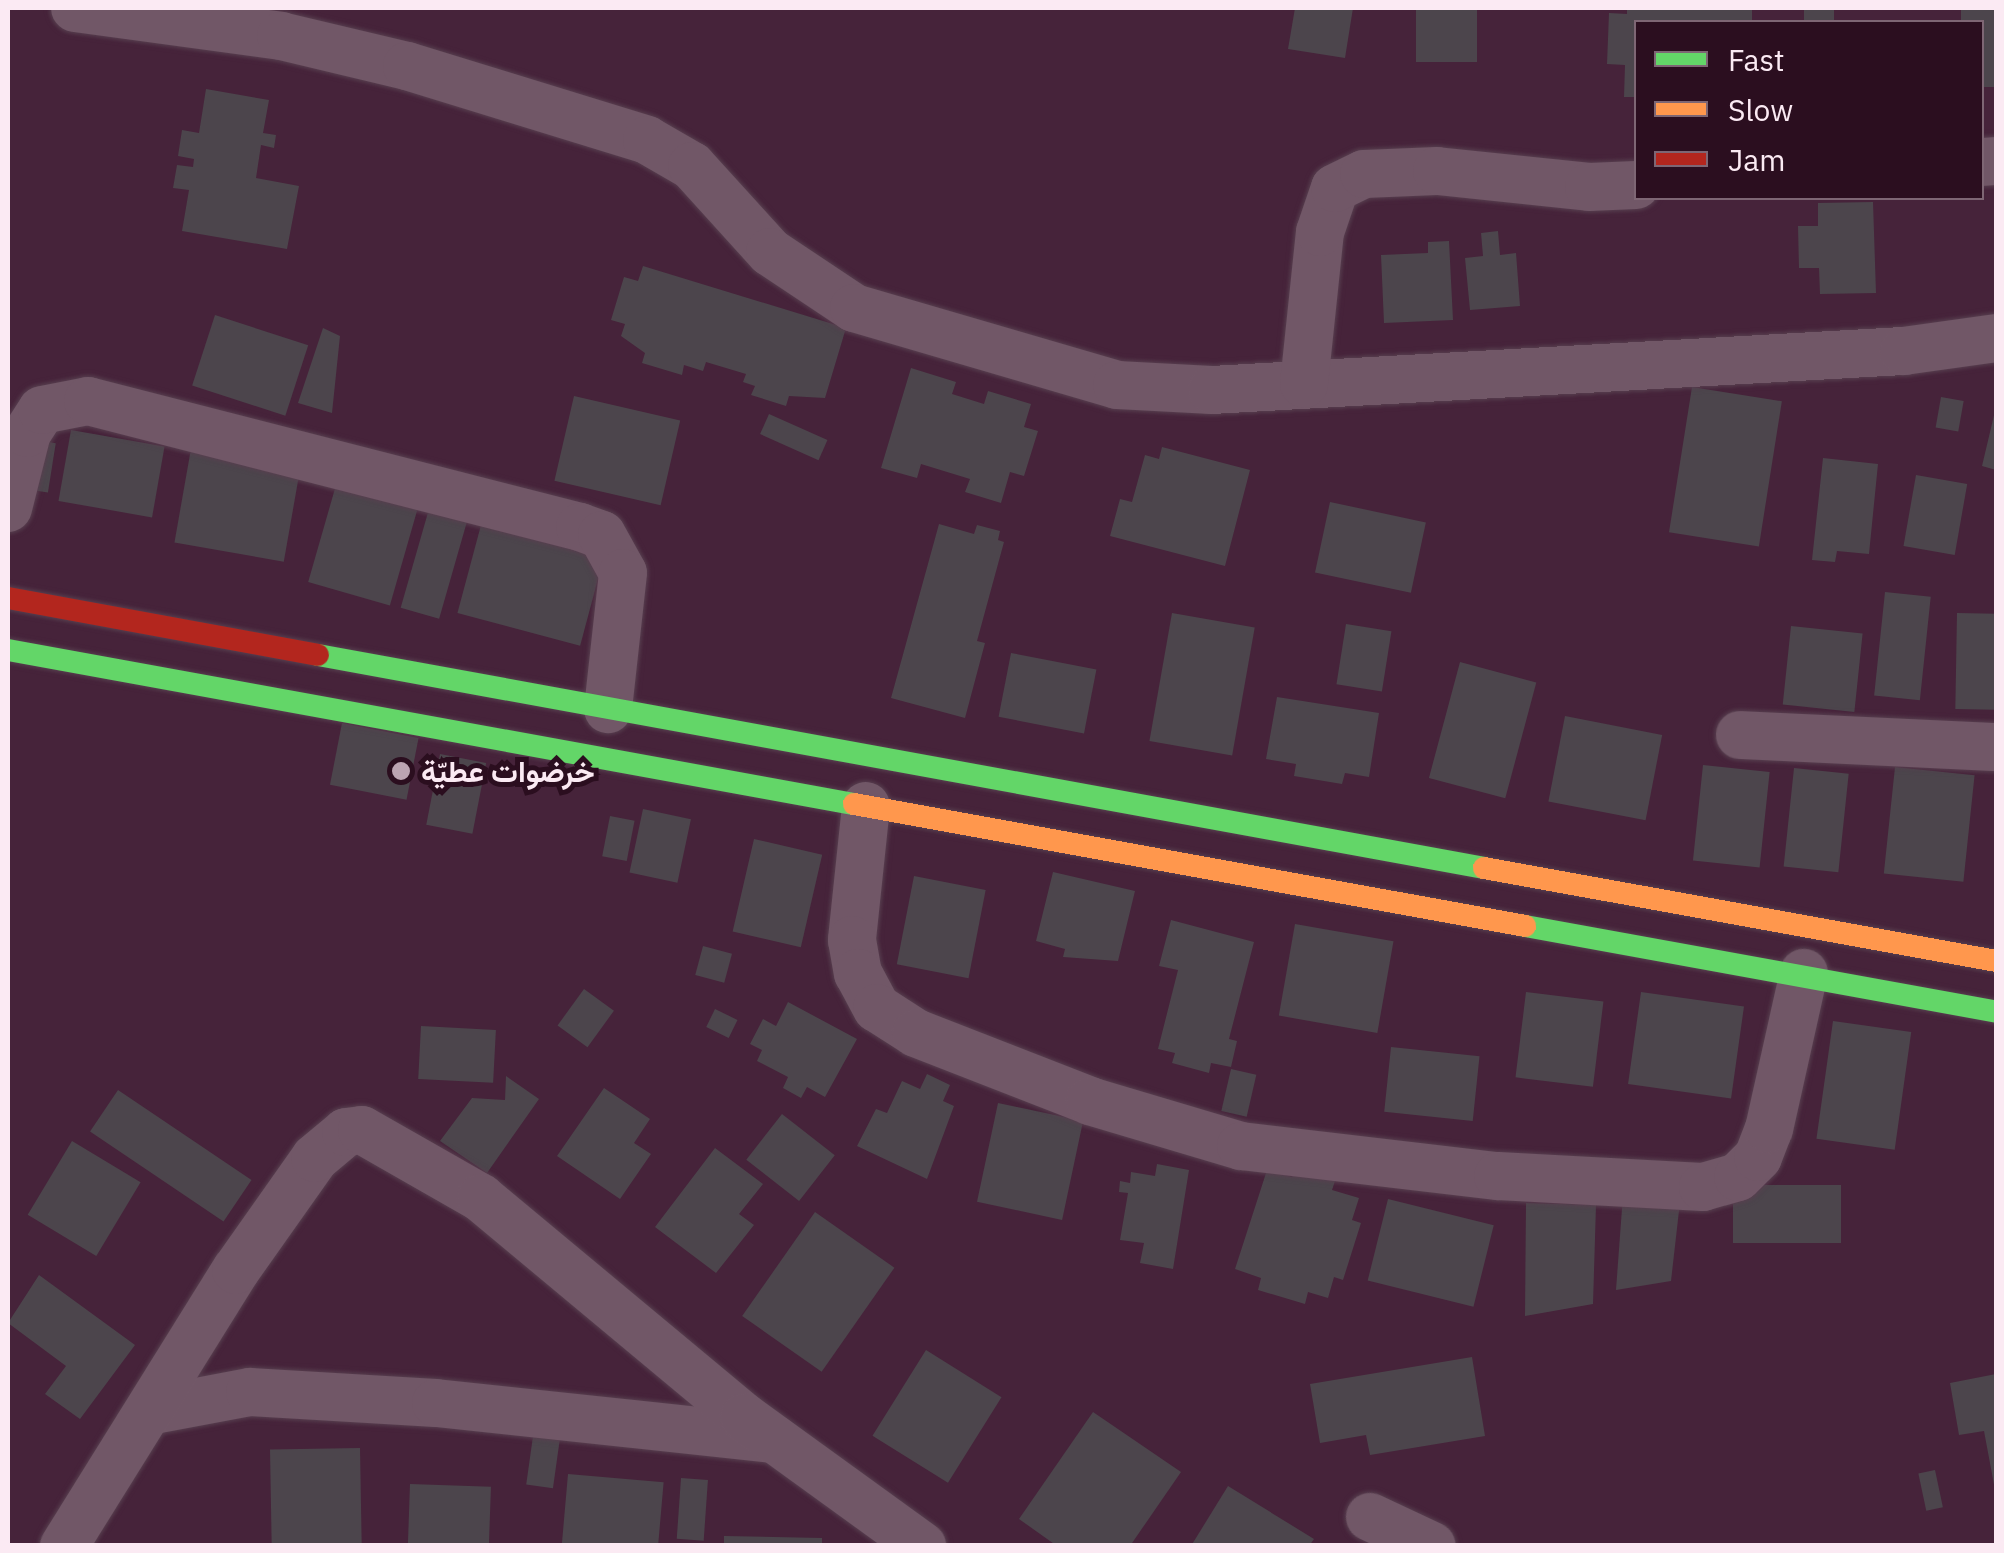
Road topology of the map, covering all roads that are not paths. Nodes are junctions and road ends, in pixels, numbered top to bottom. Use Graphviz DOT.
graph roads {
  1 [pos="75,8"];
  2 [pos="1634,185"];
  3 [pos="1996,338"];
  4 [pos="1304,384"];
  5 [pos="8,508"];
  6 [pos="8,598"];
  7 [pos="8,650"];
  8 [pos="608,708"];
  9 [pos="1740,734"];
  10 [pos="1996,746"];
  11 [pos="866,806"];
  12 [pos="1996,961"];
  13 [pos="1804,974"];
  14 [pos="1996,1012"];
  15 [pos="149,1411"];
  16 [pos="774,1439"];
  17 [pos="1370,1517"];
  18 [pos="64,1546"];
  19 [pos="922,1546"];
  20 [pos="1432,1546"];
  1 -- 4 [label="street"];
  2 -- 4 [label="street"];
  3 -- 4 [label="street"];
  5 -- 8 [label="street"];
  6 -- 8 [label="street"];
  7 -- 11 [label="street"];
  8 -- 12 [label="street"];
  9 -- 10 [label="street"];
  11 -- 13 [label="street"];
  11 -- 13 [label="street"];
  13 -- 14 [label="street"];
  15 -- 16 [label="street"];
  15 -- 16 [label="street"];
  15 -- 18 [label="street"];
  16 -- 19 [label="street"];
  17 -- 20 [label="street"];
}
